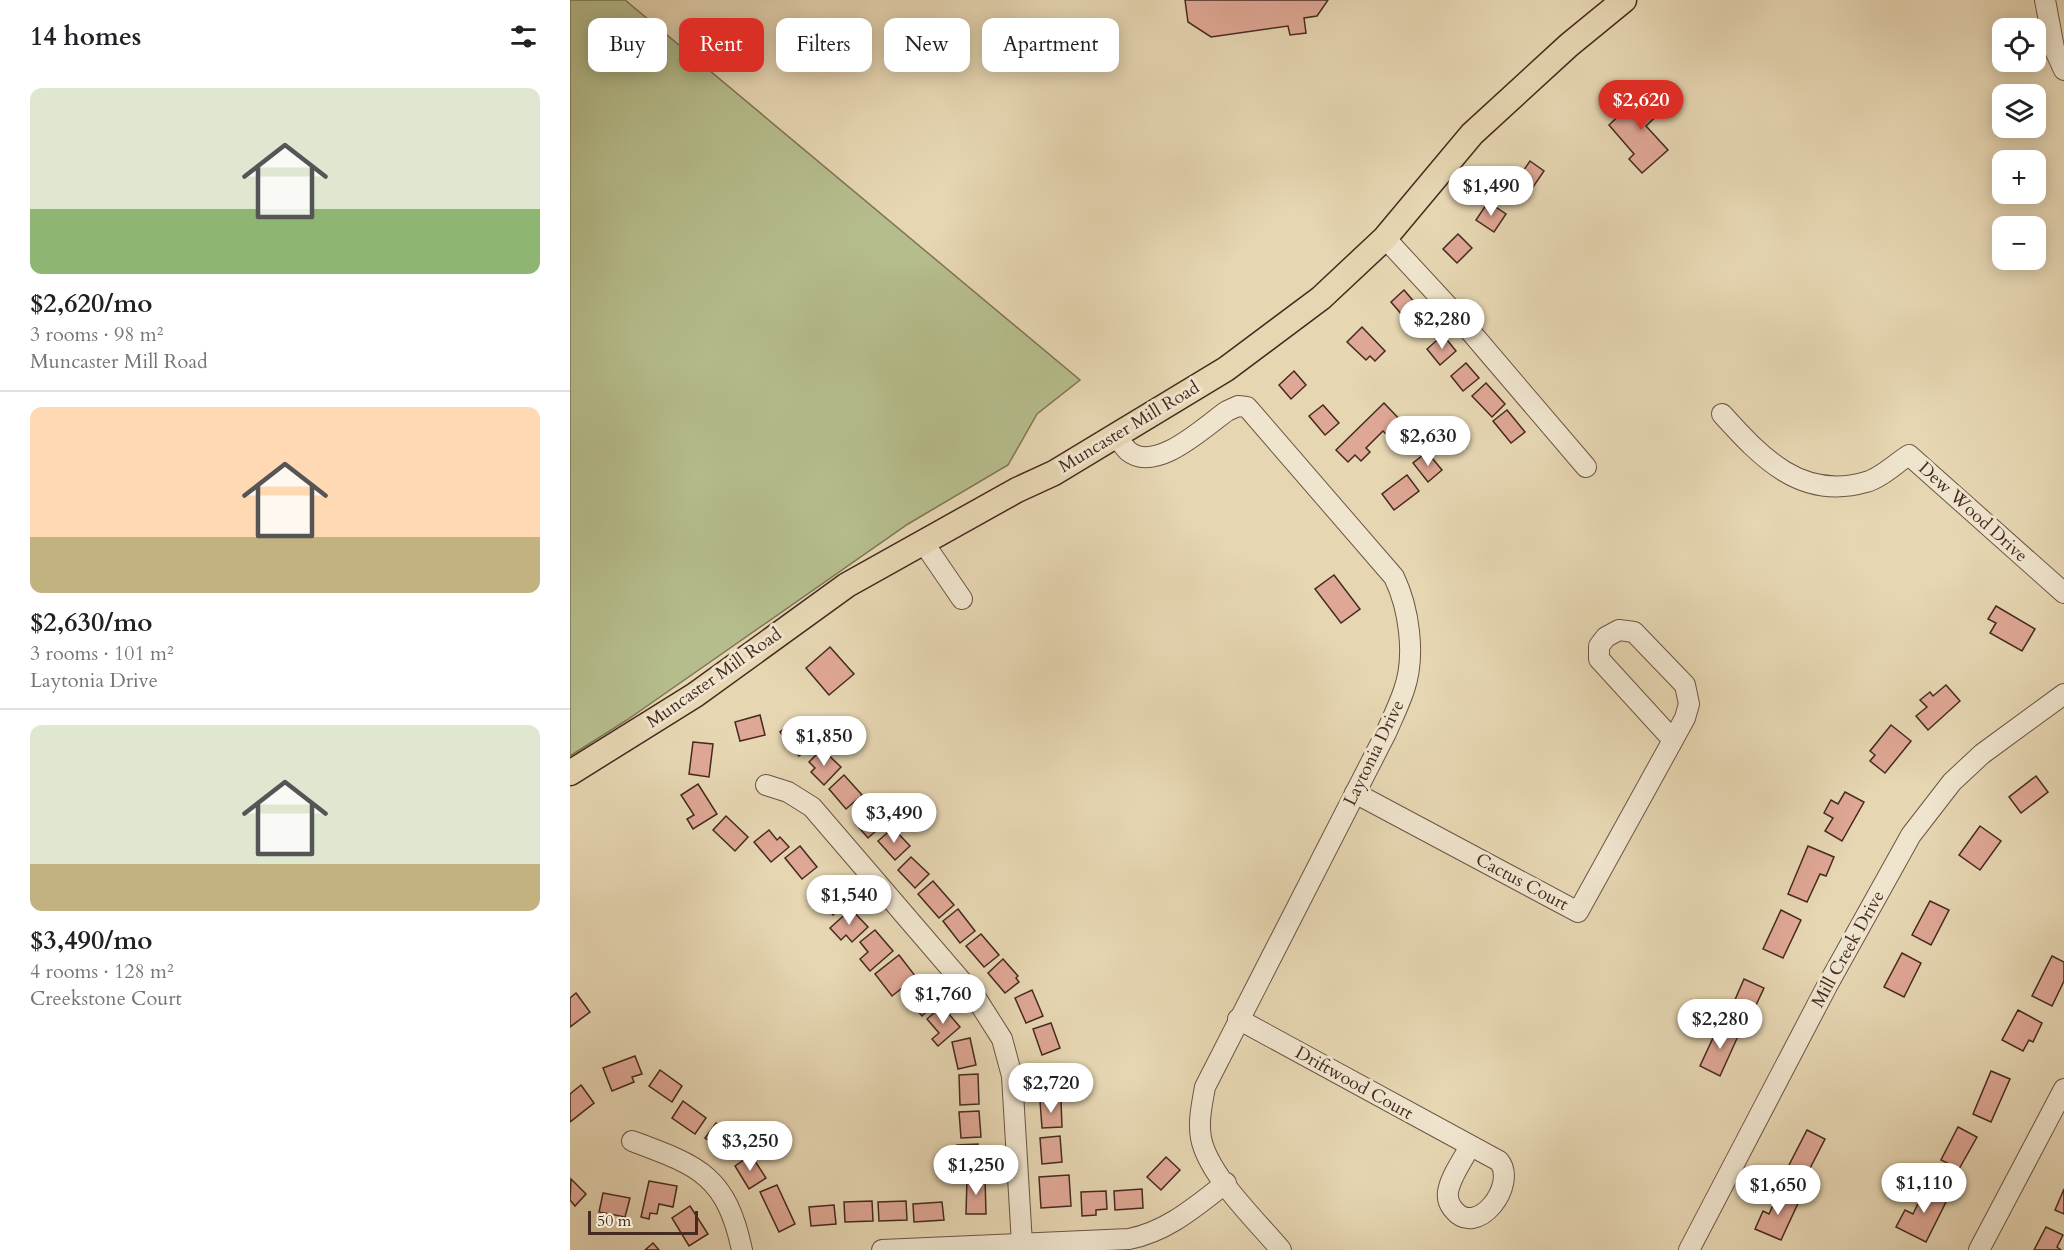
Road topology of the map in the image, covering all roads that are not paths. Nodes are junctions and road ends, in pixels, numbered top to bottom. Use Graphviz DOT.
graph roads {
  1 [pos="1624,0"];
  2 [pos="2045,0"];
  3 [pos="2064,70"];
  4 [pos="1385,238"];
  5 [pos="1722,414"];
  6 [pos="1116,436"];
  7 [pos="1586,467"];
  8 [pos="923,542"];
  9 [pos="2064,593"];
  10 [pos="962,598"];
  11 [pos="2064,694"];
  12 [pos="1674,740"];
  13 [pos="570,773"];
  14 [pos="766,785"];
  15 [pos="1355,793"];
  16 [pos="1238,1019"];
  17 [pos="2064,1089"];
  18 [pos="632,1141"];
  19 [pos="1470,1146"];
  20 [pos="1226,1183"];
  21 [pos="1022,1244"];
  22 [pos="742,1250"];
  23 [pos="882,1250"];
  24 [pos="1281,1250"];
  25 [pos="1689,1250"];
  26 [pos="1979,1250"];
  1 -- 4 [label="main road, Muncaster Mill Road"];
  2 -- 3 [label="street"];
  4 -- 6 [label="main road, Muncaster Mill Road"];
  4 -- 7 [label="street"];
  5 -- 9 [label="street, Dew Wood Drive"];
  6 -- 8 [label="main road, Muncaster Mill Road"];
  6 -- 15 [label="street, Laytonia Drive"];
  8 -- 10 [label="street"];
  8 -- 13 [label="main road, Muncaster Mill Road"];
  11 -- 25 [label="street, Mill Creek Drive"];
  12 -- 12 [label="street, Cactus Court"];
  12 -- 15 [label="street, Cactus Court"];
  14 -- 21 [label="street"];
  15 -- 16 [label="street, Laytonia Drive"];
  16 -- 19 [label="street, Driftwood Court"];
  16 -- 20 [label="street, Laytonia Drive"];
  17 -- 26 [label="street"];
  18 -- 22 [label="street"];
  20 -- 21 [label="street"];
  20 -- 24 [label="street, Laytonia Drive"];
  21 -- 23 [label="street"];
}
